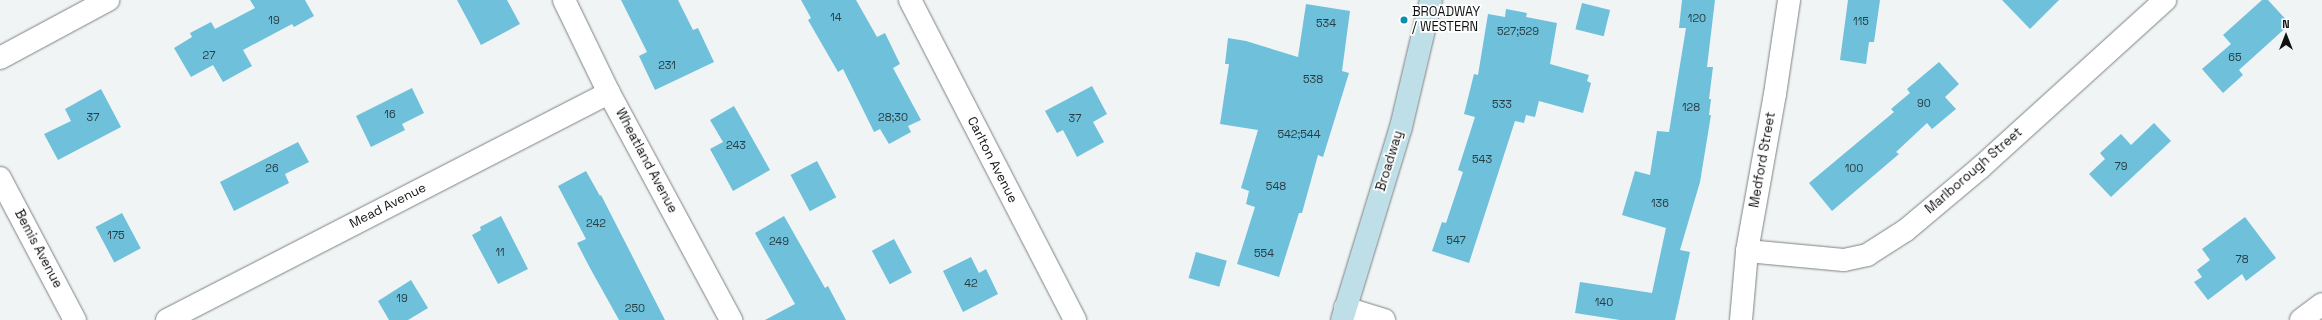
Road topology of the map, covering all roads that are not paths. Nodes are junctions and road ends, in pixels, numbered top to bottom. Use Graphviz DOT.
graph roads {
  1 [pos="108,0"];
  2 [pos="564,0"];
  3 [pos="910,0"];
  4 [pos="1431,0"];
  5 [pos="1789,0"];
  6 [pos="2165,0"];
  7 [pos="0,58"];
  8 [pos="609,93"];
  9 [pos="0,178"];
  10 [pos="1747,251"];
  11 [pos="2322,304"];
  12 [pos="1344,314"];
  13 [pos="75,320"];
  14 [pos="167,320"];
  15 [pos="731,320"];
  16 [pos="1075,320"];
  17 [pos="1384,320"];
  18 [pos="1741,320"];
  19 [pos="2301,320"];
  1 -- 7 [label="street"];
  2 -- 8 [label="street, Wheatland Avenue"];
  3 -- 16 [label="street, Carlton Avenue"];
  4 -- 12 [label="main road, Broadway"];
  5 -- 10 [label="street, Medford Street"];
  6 -- 10 [label="street, Marlborough Street"];
  8 -- 14 [label="street, Mead Avenue"];
  8 -- 15 [label="street, Wheatland Avenue"];
  9 -- 13 [label="street, Bemis Avenue"];
  10 -- 18 [label="street, Medford Street"];
  11 -- 19 [label="street"];
  12 -- 17 [label="street"];
}
